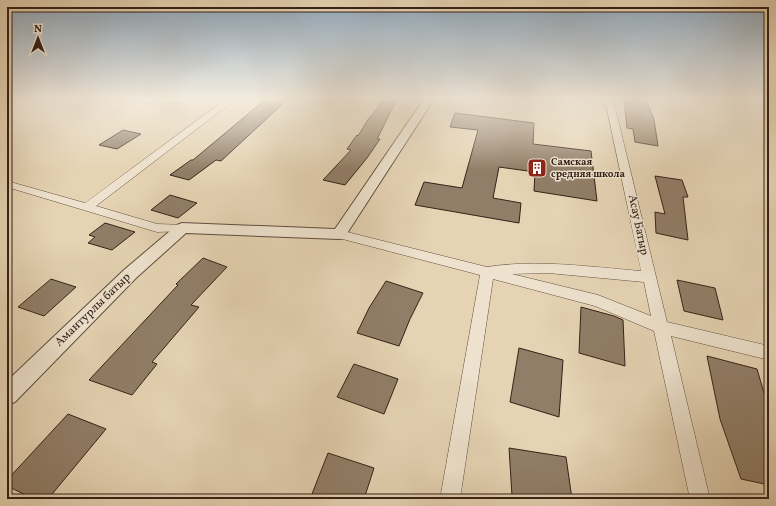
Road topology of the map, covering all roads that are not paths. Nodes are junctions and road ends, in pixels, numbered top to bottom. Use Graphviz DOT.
graph roads {
  1 [pos="201,123"];
  2 [pos="412,123"];
  3 [pos="614,123"];
  4 [pos="7,184"];
  5 [pos="88,207"];
  6 [pos="182,228"];
  7 [pos="339,234"];
  8 [pos="488,272"];
  9 [pos="649,277"];
  10 [pos="661,327"];
  11 [pos="769,353"];
  12 [pos="7,395"];
  13 [pos="450,499"];
  14 [pos="700,499"];
  1 -- 5 [label="street"];
  2 -- 7 [label="street"];
  3 -- 9 [label="street, Асау Батыр"];
  4 -- 5 [label="street"];
  5 -- 6 [label="street"];
  6 -- 7 [label="street"];
  6 -- 12 [label="street, Амантурлы батыр"];
  7 -- 8 [label="street"];
  8 -- 9 [label="street"];
  8 -- 10 [label="street"];
  8 -- 13 [label="street"];
  9 -- 10 [label="street, Асау Батыр"];
  10 -- 11 [label="street"];
  10 -- 14 [label="street, Асау Батыр"];
}
